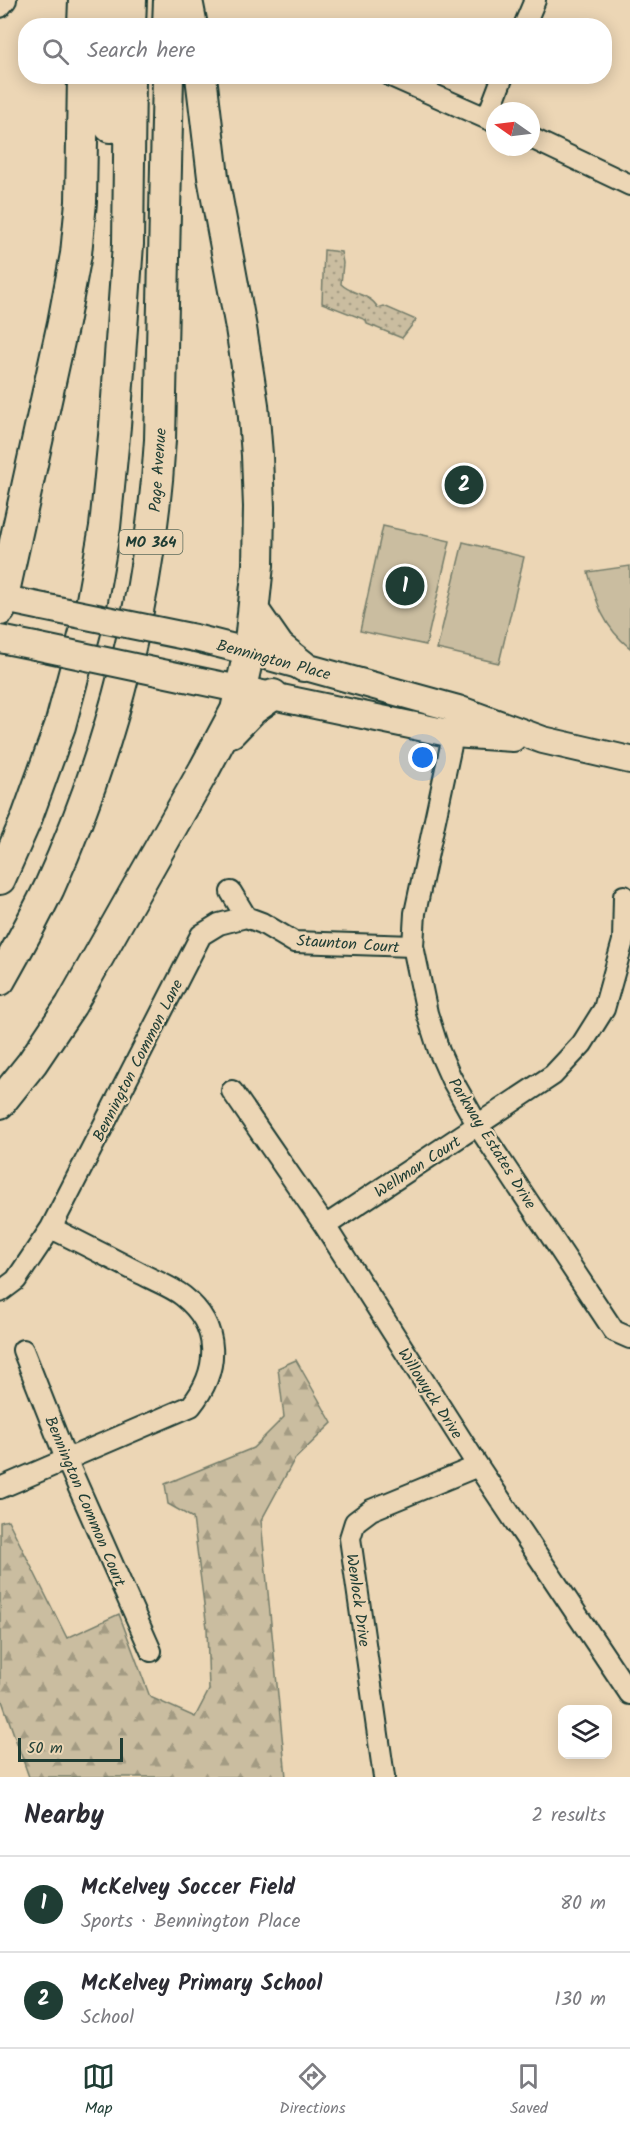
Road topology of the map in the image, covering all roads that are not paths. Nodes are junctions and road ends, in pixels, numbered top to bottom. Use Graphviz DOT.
graph roads {
  1 [pos="6,0"];
  2 [pos="84,0"];
  3 [pos="104,0"];
  4 [pos="131,0"];
  5 [pos="169,0"];
  6 [pos="187,0"];
  7 [pos="535,0"];
  8 [pos="0,7"];
  9 [pos="84,18"];
  10 [pos="105,18"];
  11 [pos="130,18"];
  12 [pos="168,18"];
  13 [pos="190,18"];
  14 [pos="527,18"];
  15 [pos="83,84"];
  16 [pos="108,84"];
  17 [pos="129,84"];
  18 [pos="168,84"];
  19 [pos="202,84"];
  20 [pos="409,84"];
  21 [pos="501,84"];
  22 [pos="496,102"];
  23 [pos="486,118"];
  24 [pos="540,142"];
  25 [pos="630,185"];
  26 [pos="128,243"];
  27 [pos="7,552"];
  28 [pos="1,602"];
  29 [pos="254,611"];
  30 [pos="0,639"];
  31 [pos="249,652"];
  32 [pos="303,666"];
  33 [pos="242,688"];
  34 [pos="273,695"];
  35 [pos="458,709"];
  36 [pos="453,734"];
  37 [pos="543,740"];
  38 [pos="216,747"];
  39 [pos="630,760"];
  40 [pos="0,879"];
  41 [pos="231,892"];
  42 [pos="624,896"];
  43 [pos="246,917"];
  44 [pos="413,946"];
  45 [pos="0,981"];
  46 [pos="232,1091"];
  47 [pos="0,1103"];
  48 [pos="478,1126"];
  49 [pos="325,1227"];
  50 [pos="51,1228"];
  51 [pos="0,1292"];
  52 [pos="630,1338"];
  53 [pos="23,1350"];
  54 [pos="66,1459"];
  55 [pos="478,1466"];
  56 [pos="0,1488"];
  57 [pos="151,1651"];
  58 [pos="630,1694"];
  59 [pos="384,1777"];
  1 -- 8 [label="street"];
  2 -- 9 [label="highway"];
  3 -- 10 [label="highway"];
  4 -- 11 [label="highway"];
  5 -- 12 [label="highway"];
  6 -- 13 [label="highway"];
  7 -- 14 [label="street"];
  15 -- 27 [label="highway"];
  16 -- 26 [label="highway"];
  17 -- 26 [label="highway, MO 364"];
  18 -- 45 [label="highway, Page Avenue / MO 364"];
  19 -- 29 [label="highway"];
  20 -- 23 [label="street"];
  21 -- 22 [label="street"];
  24 -- 25 [label="street"];
  26 -- 40 [label="highway, MO 364"];
  27 -- 28 [label="highway"];
  28 -- 31 [label="main road, Bennington Place, bridge"];
  29 -- 31 [label="highway"];
  29 -- 32 [label="highway"];
  30 -- 33 [label="main road, Bennington Place, bridge"];
  31 -- 32 [label="main road, Bennington Place"];
  31 -- 33 [label="highway"];
  32 -- 35 [label="main road, Bennington Place"];
  33 -- 34 [label="main road, Bennington Place"];
  33 -- 38 [label="highway"];
  34 -- 36 [label="main road, Bennington Place"];
  34 -- 38 [label="highway"];
  35 -- 36 [label="street, Parkway Estates Drive"];
  35 -- 37 [label="main road, Bennington Place"];
  36 -- 37 [label="main road, Bennington Place"];
  36 -- 44 [label="street, Parkway Estates Drive"];
  37 -- 39 [label="main road, Bennington Place"];
  38 -- 47 [label="highway"];
  41 -- 43 [label="street"];
  42 -- 48 [label="street, Wellman Court"];
  43 -- 44 [label="street, Staunton Court"];
  43 -- 50 [label="street, Bennington Common Lane"];
  44 -- 48 [label="street, Parkway Estates Drive"];
  46 -- 49 [label="street, Willowyck Drive"];
  48 -- 49 [label="street, Wellman Court"];
  48 -- 52 [label="street, Parkway Estates Drive"];
  49 -- 55 [label="street, Willowyck Drive"];
  50 -- 51 [label="street, Bennington Common Lane"];
  50 -- 54 [label="street"];
  53 -- 54 [label="street, Bennington Common Court"];
  54 -- 56 [label="street"];
  54 -- 57 [label="street, Bennington Common Court"];
  55 -- 58 [label="street, Willowyck Drive"];
  55 -- 59 [label="street, Wenlock Drive"];
}
